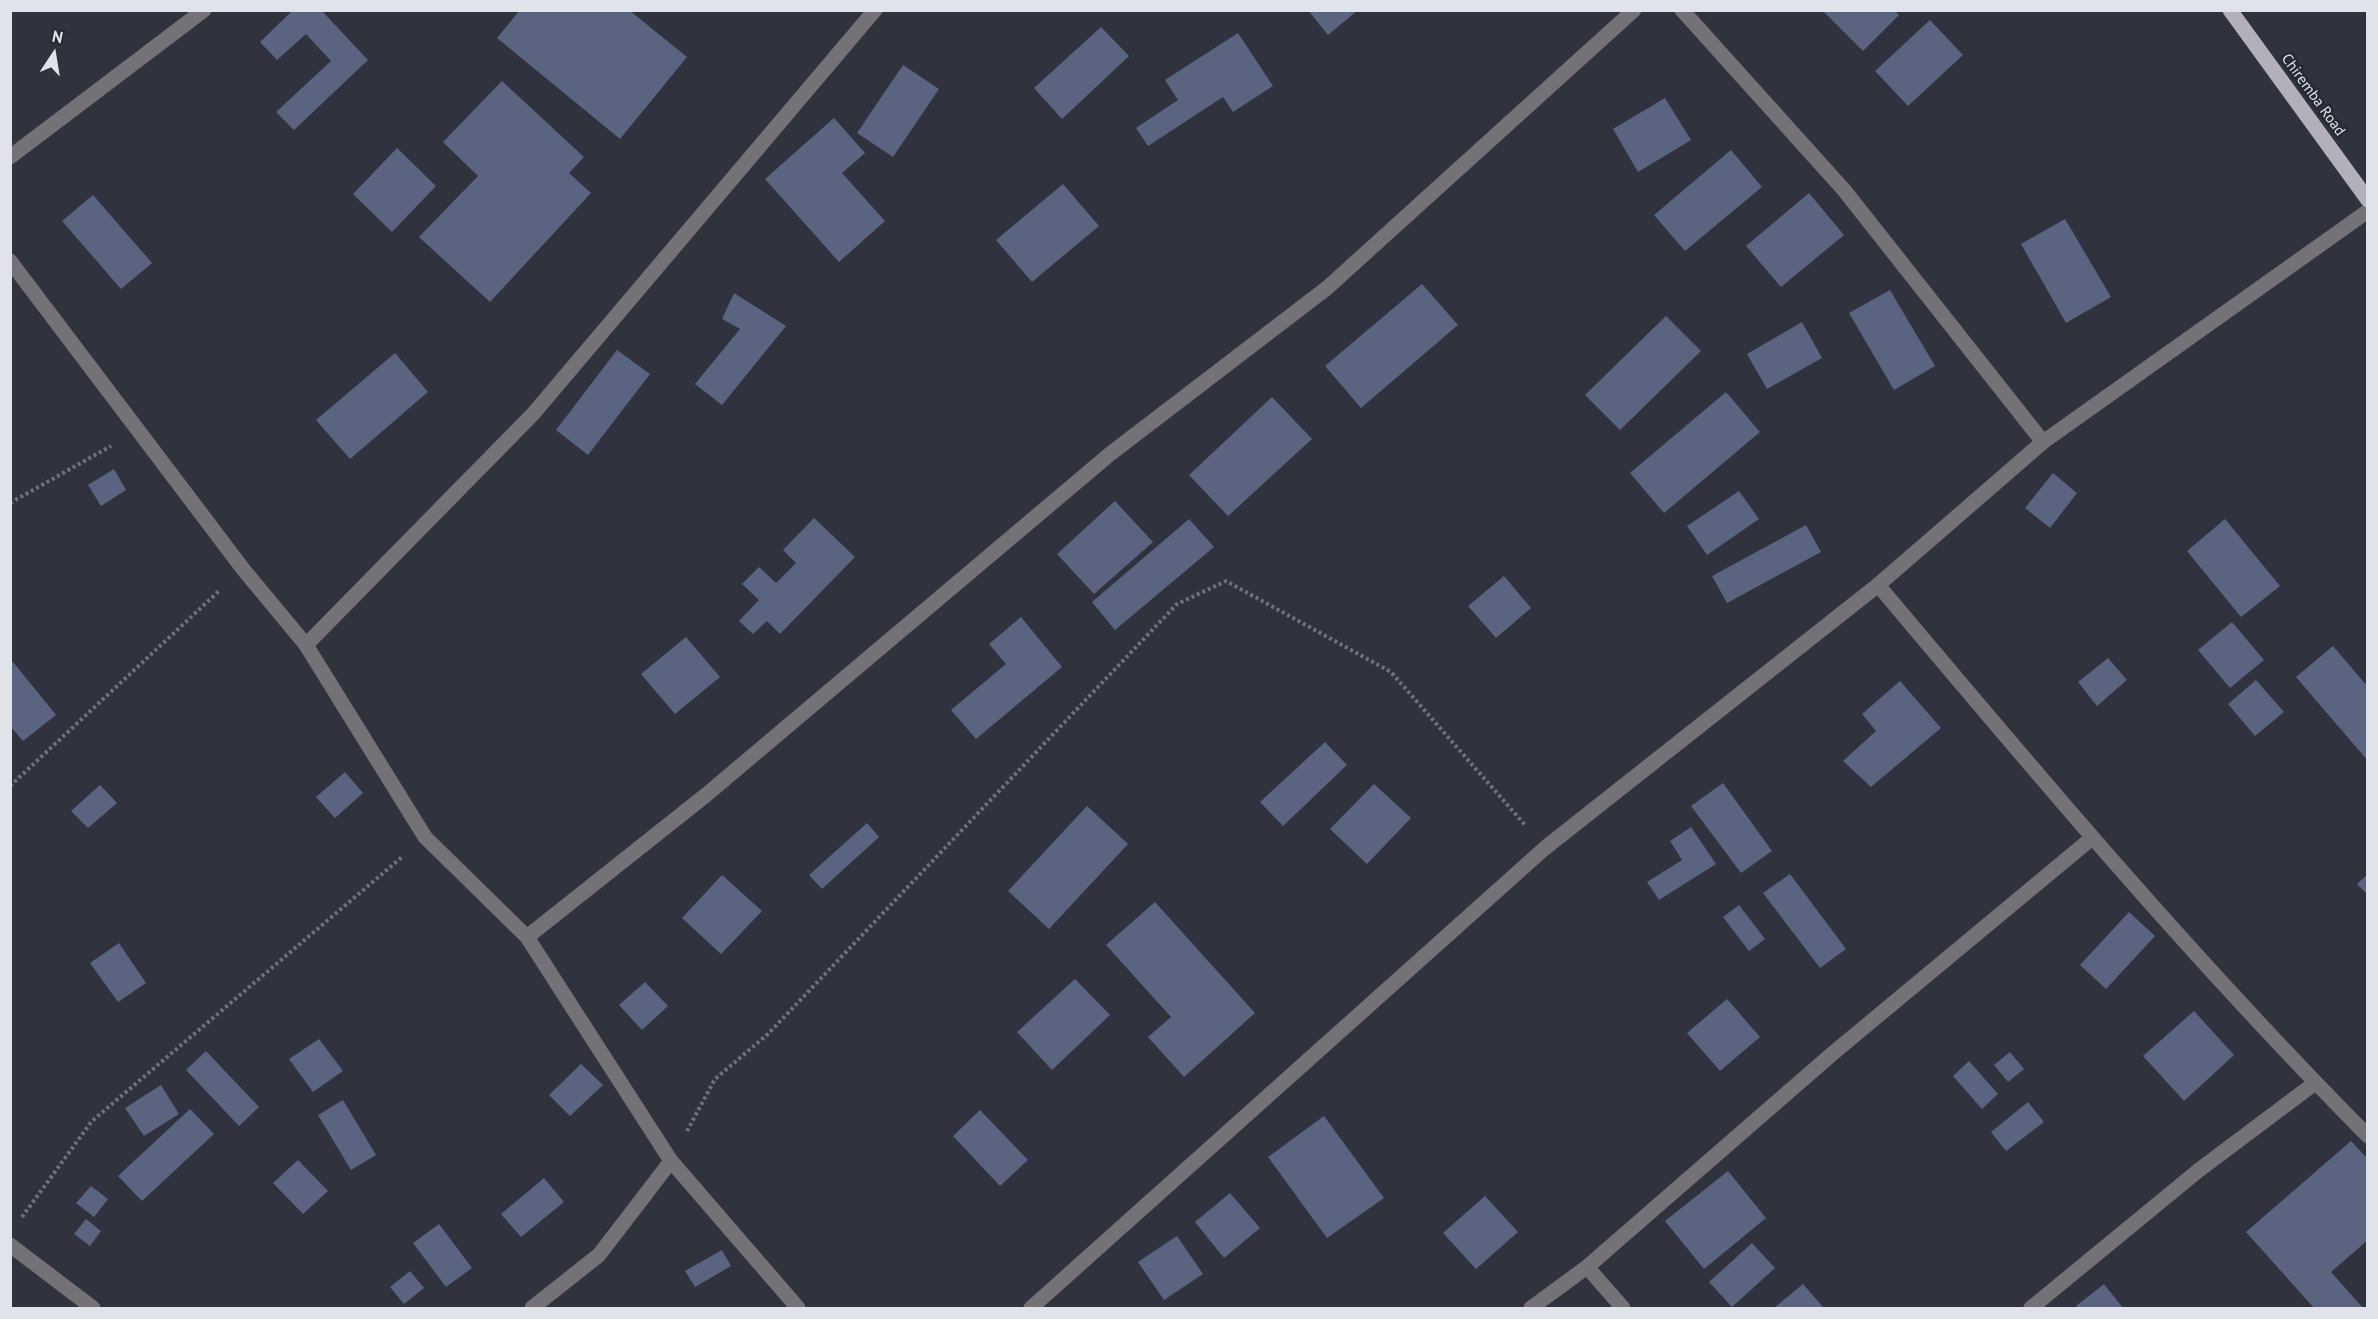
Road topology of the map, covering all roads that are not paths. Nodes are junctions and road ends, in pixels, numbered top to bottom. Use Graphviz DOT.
graph roads {
  1 [pos="204,10"];
  2 [pos="875,10"];
  3 [pos="1634,10"];
  4 [pos="1682,10"];
  5 [pos="2230,10"];
  6 [pos="10,157"];
  7 [pos="2367,200"];
  8 [pos="2367,211"];
  9 [pos="10,261"];
  10 [pos="2043,442"];
  11 [pos="1878,585"];
  12 [pos="306,645"];
  13 [pos="2092,838"];
  14 [pos="527,937"];
  15 [pos="2315,1083"];
  16 [pos="2367,1136"];
  17 [pos="671,1161"];
  18 [pos="10,1245"];
  19 [pos="1587,1267"];
  20 [pos="93,1308"];
  21 [pos="532,1308"];
  22 [pos="798,1308"];
  23 [pos="1031,1308"];
  24 [pos="1531,1308"];
  25 [pos="1623,1308"];
  26 [pos="2031,1308"];
  1 -- 6 [label="street"];
  2 -- 12 [label="street"];
  3 -- 14 [label="street"];
  4 -- 10 [label="street"];
  5 -- 7 [label="main road, Chiremba Road"];
  8 -- 10 [label="street"];
  9 -- 12 [label="street"];
  10 -- 11 [label="street"];
  11 -- 13 [label="street"];
  11 -- 23 [label="street"];
  12 -- 14 [label="street"];
  13 -- 15 [label="street"];
  13 -- 19 [label="street"];
  14 -- 17 [label="street"];
  15 -- 16 [label="street"];
  15 -- 26 [label="street"];
  17 -- 21 [label="street"];
  17 -- 22 [label="street"];
  18 -- 20 [label="street"];
  19 -- 24 [label="street"];
  19 -- 25 [label="street"];
}
